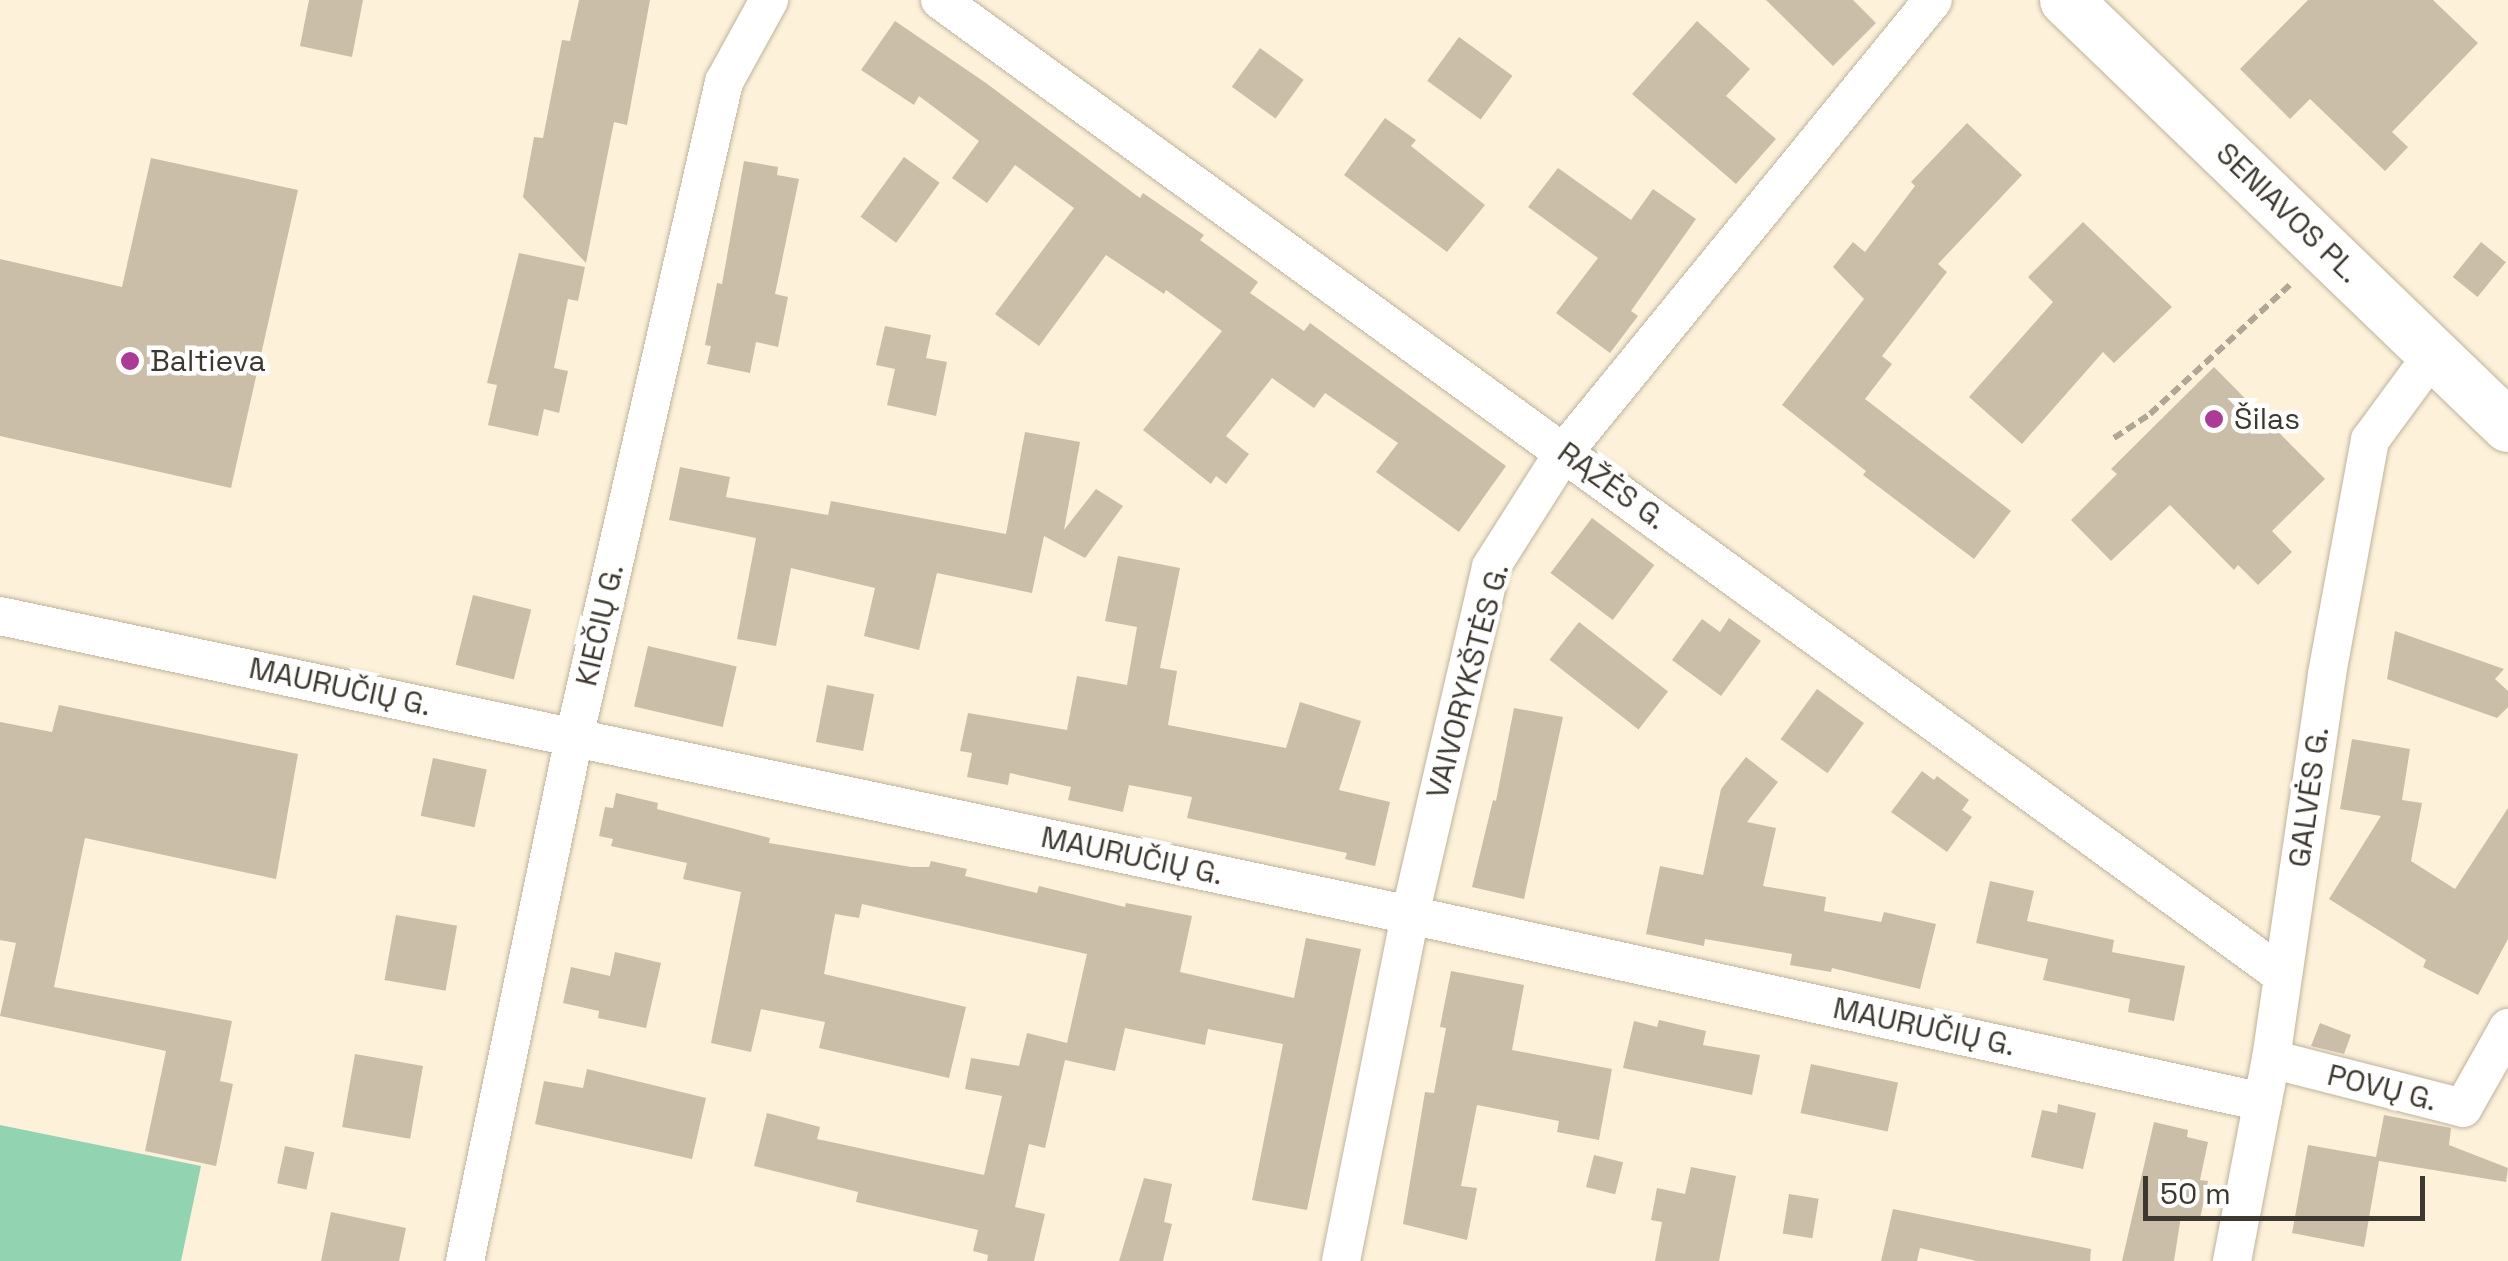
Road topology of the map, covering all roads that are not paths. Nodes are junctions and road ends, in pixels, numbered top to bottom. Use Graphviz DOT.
graph roads {
  1 [pos="770,0"];
  2 [pos="940,0"];
  3 [pos="1933,0"];
  4 [pos="2066,0"];
  5 [pos="2434,353"];
  6 [pos="2504,414"];
  7 [pos="1564,452"];
  8 [pos="0,616"];
  9 [pos="574,738"];
  10 [pos="1410,914"];
  11 [pos="2282,974"];
  12 [pos="2508,1028"];
  13 [pos="2270,1059"];
  14 [pos="2263,1102"];
  15 [pos="465,1261"];
  16 [pos="1342,1261"];
  17 [pos="2232,1261"];
  1 -- 9 [label="street, KIEČIŲ G."];
  2 -- 7 [label="street, RĄŽĖS G."];
  3 -- 7 [label="street, VAIVORYKŠTĖS G."];
  4 -- 5 [label="street, SENIAVOS PL."];
  5 -- 6 [label="street, SENIAVOS PL."];
  5 -- 11 [label="street, GALVĖS G."];
  7 -- 10 [label="street, VAIVORYKŠTĖS G."];
  7 -- 11 [label="street, RĄŽĖS G."];
  8 -- 9 [label="street, MAURUČIŲ G."];
  9 -- 10 [label="street, MAURUČIŲ G."];
  9 -- 15 [label="street, KIEČIŲ G."];
  10 -- 14 [label="street, MAURUČIŲ G."];
  10 -- 16 [label="street, VAIVORYKŠTĖS G."];
  11 -- 13 [label="street, GALVĖS G."];
  12 -- 13 [label="street, POVŲ G."];
  13 -- 14 [label="street, GALVĖS G."];
  14 -- 17 [label="street, GALVĖS G."];
}
